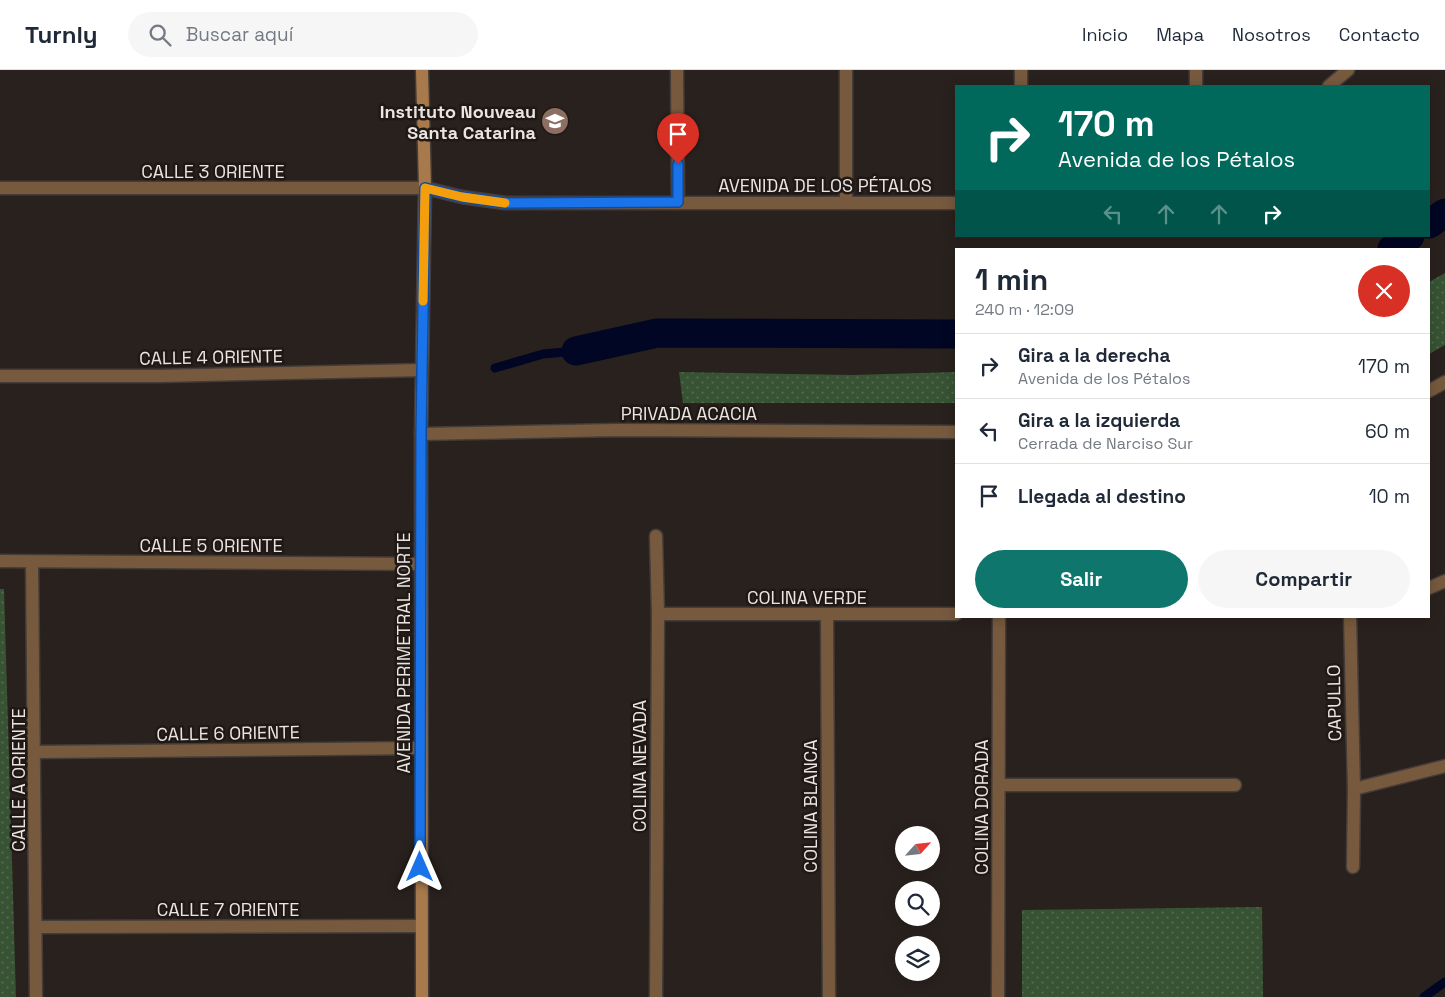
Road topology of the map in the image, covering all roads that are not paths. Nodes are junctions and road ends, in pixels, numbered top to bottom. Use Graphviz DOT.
graph roads {
  1 [pos="422,70"];
  2 [pos="677,70"];
  3 [pos="846,70"];
  4 [pos="1021,70"];
  5 [pos="1196,70"];
  6 [pos="1348,70"];
  7 [pos="1021,85"];
  8 [pos="1196,85"];
  9 [pos="1330,85"];
  10 [pos="0,188"];
  11 [pos="425,188"];
  12 [pos="678,202"];
  13 [pos="846,203"];
  14 [pos="955,203"];
  15 [pos="422,370"];
  16 [pos="0,376"];
  17 [pos="1445,382"];
  18 [pos="1430,390"];
  19 [pos="955,432"];
  20 [pos="421,434"];
  21 [pos="656,536"];
  22 [pos="0,562"];
  23 [pos="32,562"];
  24 [pos="421,564"];
  25 [pos="1445,581"];
  26 [pos="1430,588"];
  27 [pos="658,614"];
  28 [pos="827,614"];
  29 [pos="955,614"];
  30 [pos="999,618"];
  31 [pos="1350,618"];
  32 [pos="421,748"];
  33 [pos="35,752"];
  34 [pos="1445,766"];
  35 [pos="1235,785"];
  36 [pos="999,786"];
  37 [pos="1354,789"];
  38 [pos="1353,867"];
  39 [pos="420,926"];
  40 [pos="36,927"];
  41 [pos="36,997"];
  42 [pos="422,997"];
  43 [pos="656,997"];
  44 [pos="828,997"];
  45 [pos="998,997"];
  1 -- 11 [label="street, AVENIDA PERIMETRAL NORTE"];
  2 -- 12 [label="street"];
  3 -- 13 [label="street"];
  4 -- 7 [label="street"];
  5 -- 8 [label="street"];
  6 -- 9 [label="street"];
  10 -- 11 [label="street, CALLE 3 ORIENTE"];
  11 -- 12 [label="street, AVENIDA DE LOS PÉTALOS"];
  11 -- 15 [label="street, AVENIDA PERIMETRAL NORTE"];
  12 -- 13 [label="street, AVENIDA DE LOS PÉTALOS"];
  13 -- 14 [label="street, AVENIDA DE LOS PÉTALOS"];
  15 -- 16 [label="street, CALLE 4 ORIENTE"];
  15 -- 20 [label="street, AVENIDA PERIMETRAL NORTE"];
  17 -- 18 [label="street"];
  19 -- 20 [label="street, PRIVADA ACACIA"];
  20 -- 24 [label="street, AVENIDA PERIMETRAL NORTE"];
  21 -- 27 [label="street, COLINA NEVADA"];
  22 -- 23 [label="street, CALLE 5 ORIENTE"];
  23 -- 24 [label="street, CALLE 5 ORIENTE"];
  23 -- 33 [label="street, CALLE A ORIENTE"];
  24 -- 32 [label="street, AVENIDA PERIMETRAL NORTE"];
  25 -- 26 [label="street"];
  27 -- 28 [label="street, COLINA VERDE"];
  27 -- 43 [label="street, COLINA NEVADA"];
  28 -- 29 [label="street, COLINA VERDE"];
  28 -- 44 [label="street, COLINA BLANCA"];
  30 -- 36 [label="street, COLINA DORADA"];
  31 -- 37 [label="street, CAPULLO"];
  32 -- 33 [label="street, CALLE 6 ORIENTE"];
  32 -- 39 [label="street, AVENIDA PERIMETRAL NORTE"];
  33 -- 40 [label="street, CALLE A ORIENTE"];
  34 -- 37 [label="street"];
  35 -- 36 [label="street"];
  36 -- 45 [label="street, COLINA DORADA"];
  37 -- 38 [label="street, CAPULLO"];
  39 -- 40 [label="street, CALLE 7 ORIENTE"];
  39 -- 42 [label="street, AVENIDA PERIMETRAL NORTE"];
  40 -- 41 [label="street, CALLE A ORIENTE"];
}
